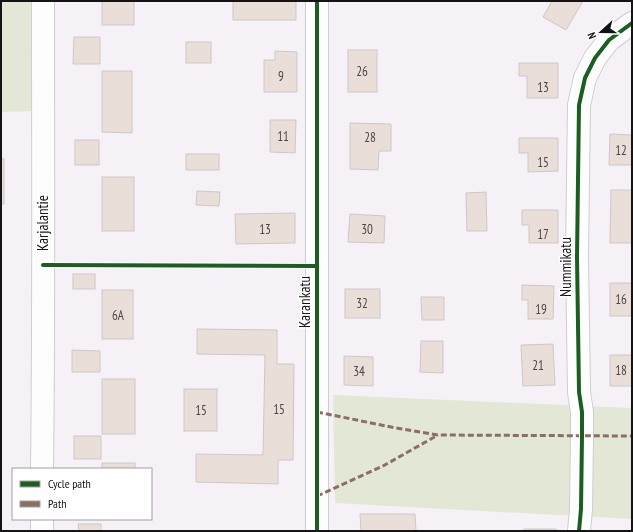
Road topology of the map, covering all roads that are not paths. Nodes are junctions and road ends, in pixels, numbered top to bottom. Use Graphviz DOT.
graph roads {
  1 [pos="43,1"];
  2 [pos="316,1"];
  3 [pos="632,23"];
  4 [pos="42,468"];
  5 [pos="42,520"];
  6 [pos="42,531"];
  7 [pos="317,531"];
  8 [pos="579,531"];
  1 -- 4 [label="street, Karjalantie"];
  2 -- 7 [label="street, Karankatu"];
  3 -- 8 [label="street, Nummikatu"];
  5 -- 6 [label="street"];
}
